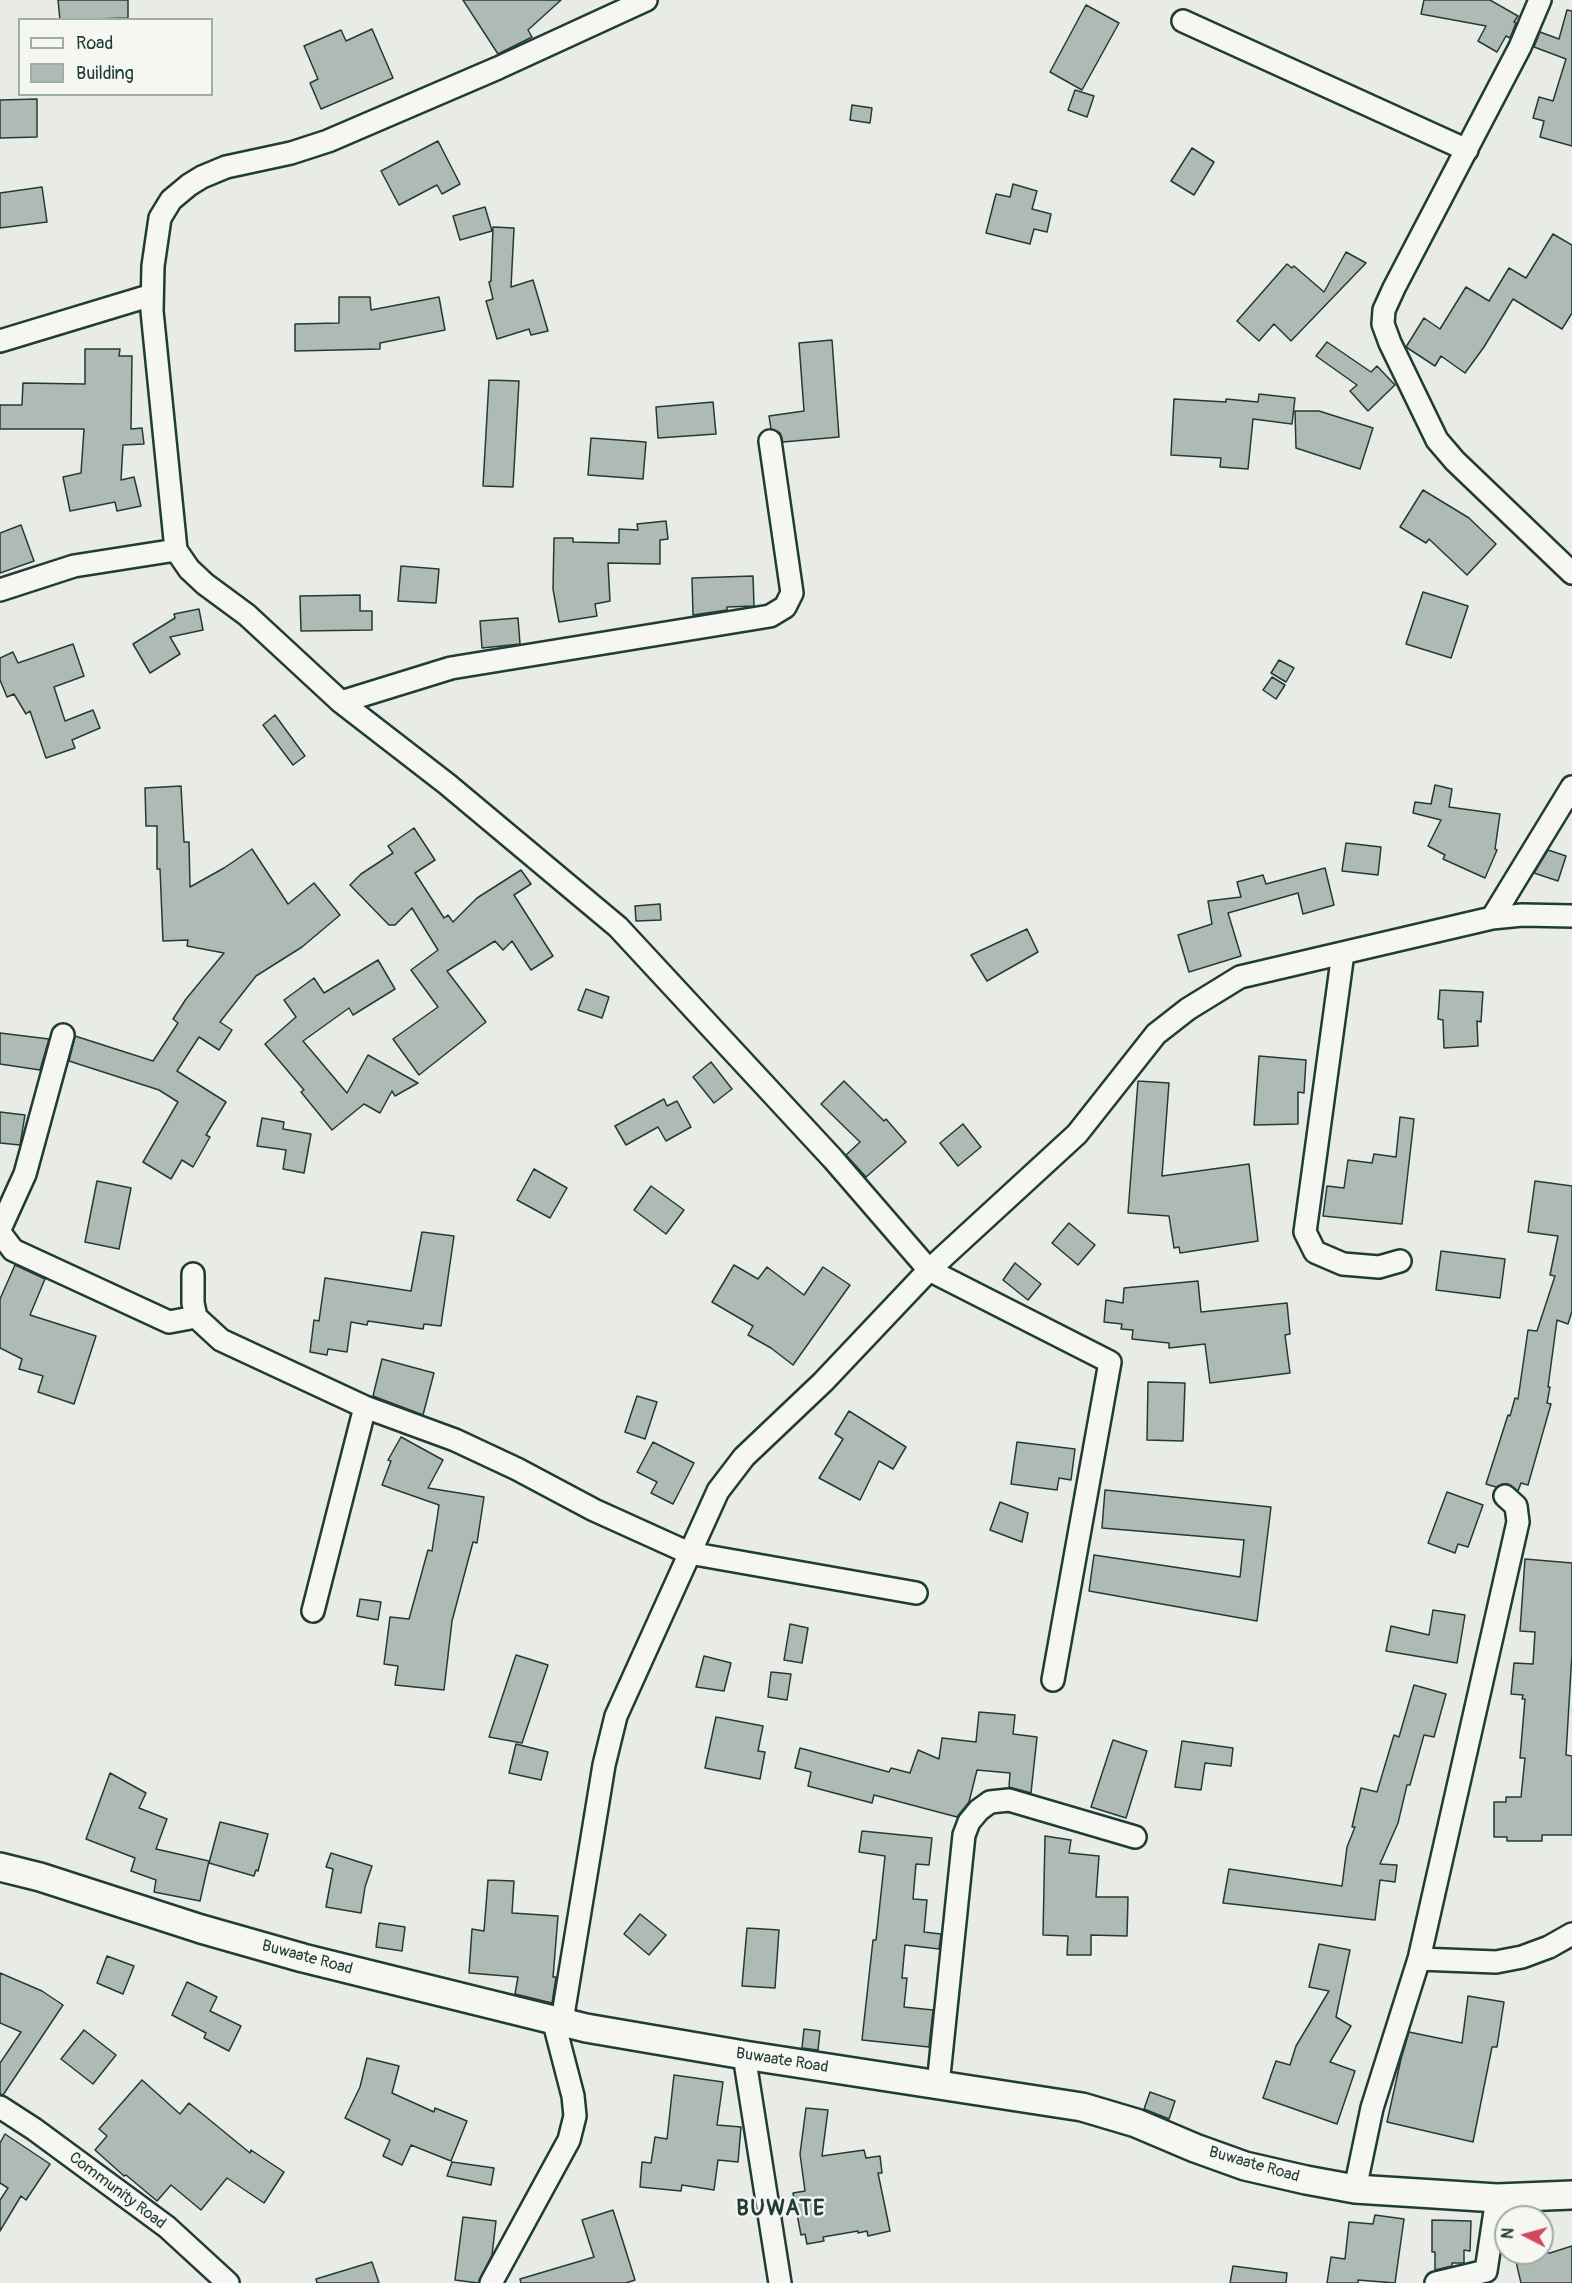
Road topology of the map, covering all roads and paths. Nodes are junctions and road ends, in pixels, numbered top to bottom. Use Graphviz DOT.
graph roads {
  1 [pos="646,0"];
  2 [pos="1540,0"];
  3 [pos="1183,21"];
  4 [pos="1467,150"];
  5 [pos="152,295"];
  6 [pos="0,341"];
  7 [pos="770,441"];
  8 [pos="176,550"];
  9 [pos="1572,573"];
  10 [pos="0,590"];
  11 [pos="340,702"];
  12 [pos="1572,787"];
  13 [pos="1572,916"];
  14 [pos="1492,918"];
  15 [pos="1343,953"];
  16 [pos="63,1035"];
  17 [pos="0,1231"];
  18 [pos="1400,1261"];
  19 [pos="929,1270"];
  20 [pos="193,1274"];
  21 [pos="196,1317"];
  22 [pos="365,1407"];
  23 [pos="1505,1496"];
  24 [pos="689,1553"];
  25 [pos="916,1593"];
  26 [pos="314,1611"];
  27 [pos="1053,1680"];
  28 [pos="1135,1837"];
  29 [pos="0,1867"];
  30 [pos="1572,1934"];
  31 [pos="1419,1959"];
  32 [pos="558,2020"];
  33 [pos="744,2055"];
  34 [pos="938,2085"];
  35 [pos="0,2107"];
  36 [pos="1355,2188"];
  37 [pos="1572,2195"];
  38 [pos="1497,2198"];
  39 [pos="228,2283"];
  40 [pos="491,2283"];
  41 [pos="780,2283"];
  42 [pos="1436,2283"];
  1 -- 5 [label="street"];
  2 -- 4 [label="street"];
  3 -- 4 [label="street"];
  4 -- 9 [label="street"];
  5 -- 6 [label="street"];
  5 -- 8 [label="street"];
  7 -- 11 [label="street"];
  8 -- 10 [label="street"];
  8 -- 11 [label="street"];
  11 -- 19 [label="street"];
  12 -- 14 [label="street"];
  13 -- 14 [label="street"];
  14 -- 15 [label="street"];
  15 -- 18 [label="street"];
  15 -- 19 [label="street"];
  16 -- 17 [label="street"];
  17 -- 21 [label="street"];
  19 -- 24 [label="street"];
  19 -- 27 [label="street"];
  20 -- 21 [label="street"];
  21 -- 22 [label="street"];
  22 -- 24 [label="street"];
  22 -- 26 [label="street"];
  23 -- 31 [label="street"];
  24 -- 25 [label="street"];
  24 -- 32 [label="street"];
  28 -- 34 [label="street"];
  29 -- 32 [label="street, Buwaate Road"];
  30 -- 31 [label="street"];
  31 -- 36 [label="street"];
  32 -- 33 [label="street, Buwaate Road"];
  32 -- 40 [label="street"];
  33 -- 34 [label="street, Buwaate Road"];
  33 -- 41 [label="street"];
  34 -- 36 [label="street, Buwaate Road"];
  35 -- 39 [label="street, Community Road"];
  36 -- 38 [label="street, Buwaate Road"];
  37 -- 38 [label="street, Buwaate Road"];
  38 -- 42 [label="street"];
}
